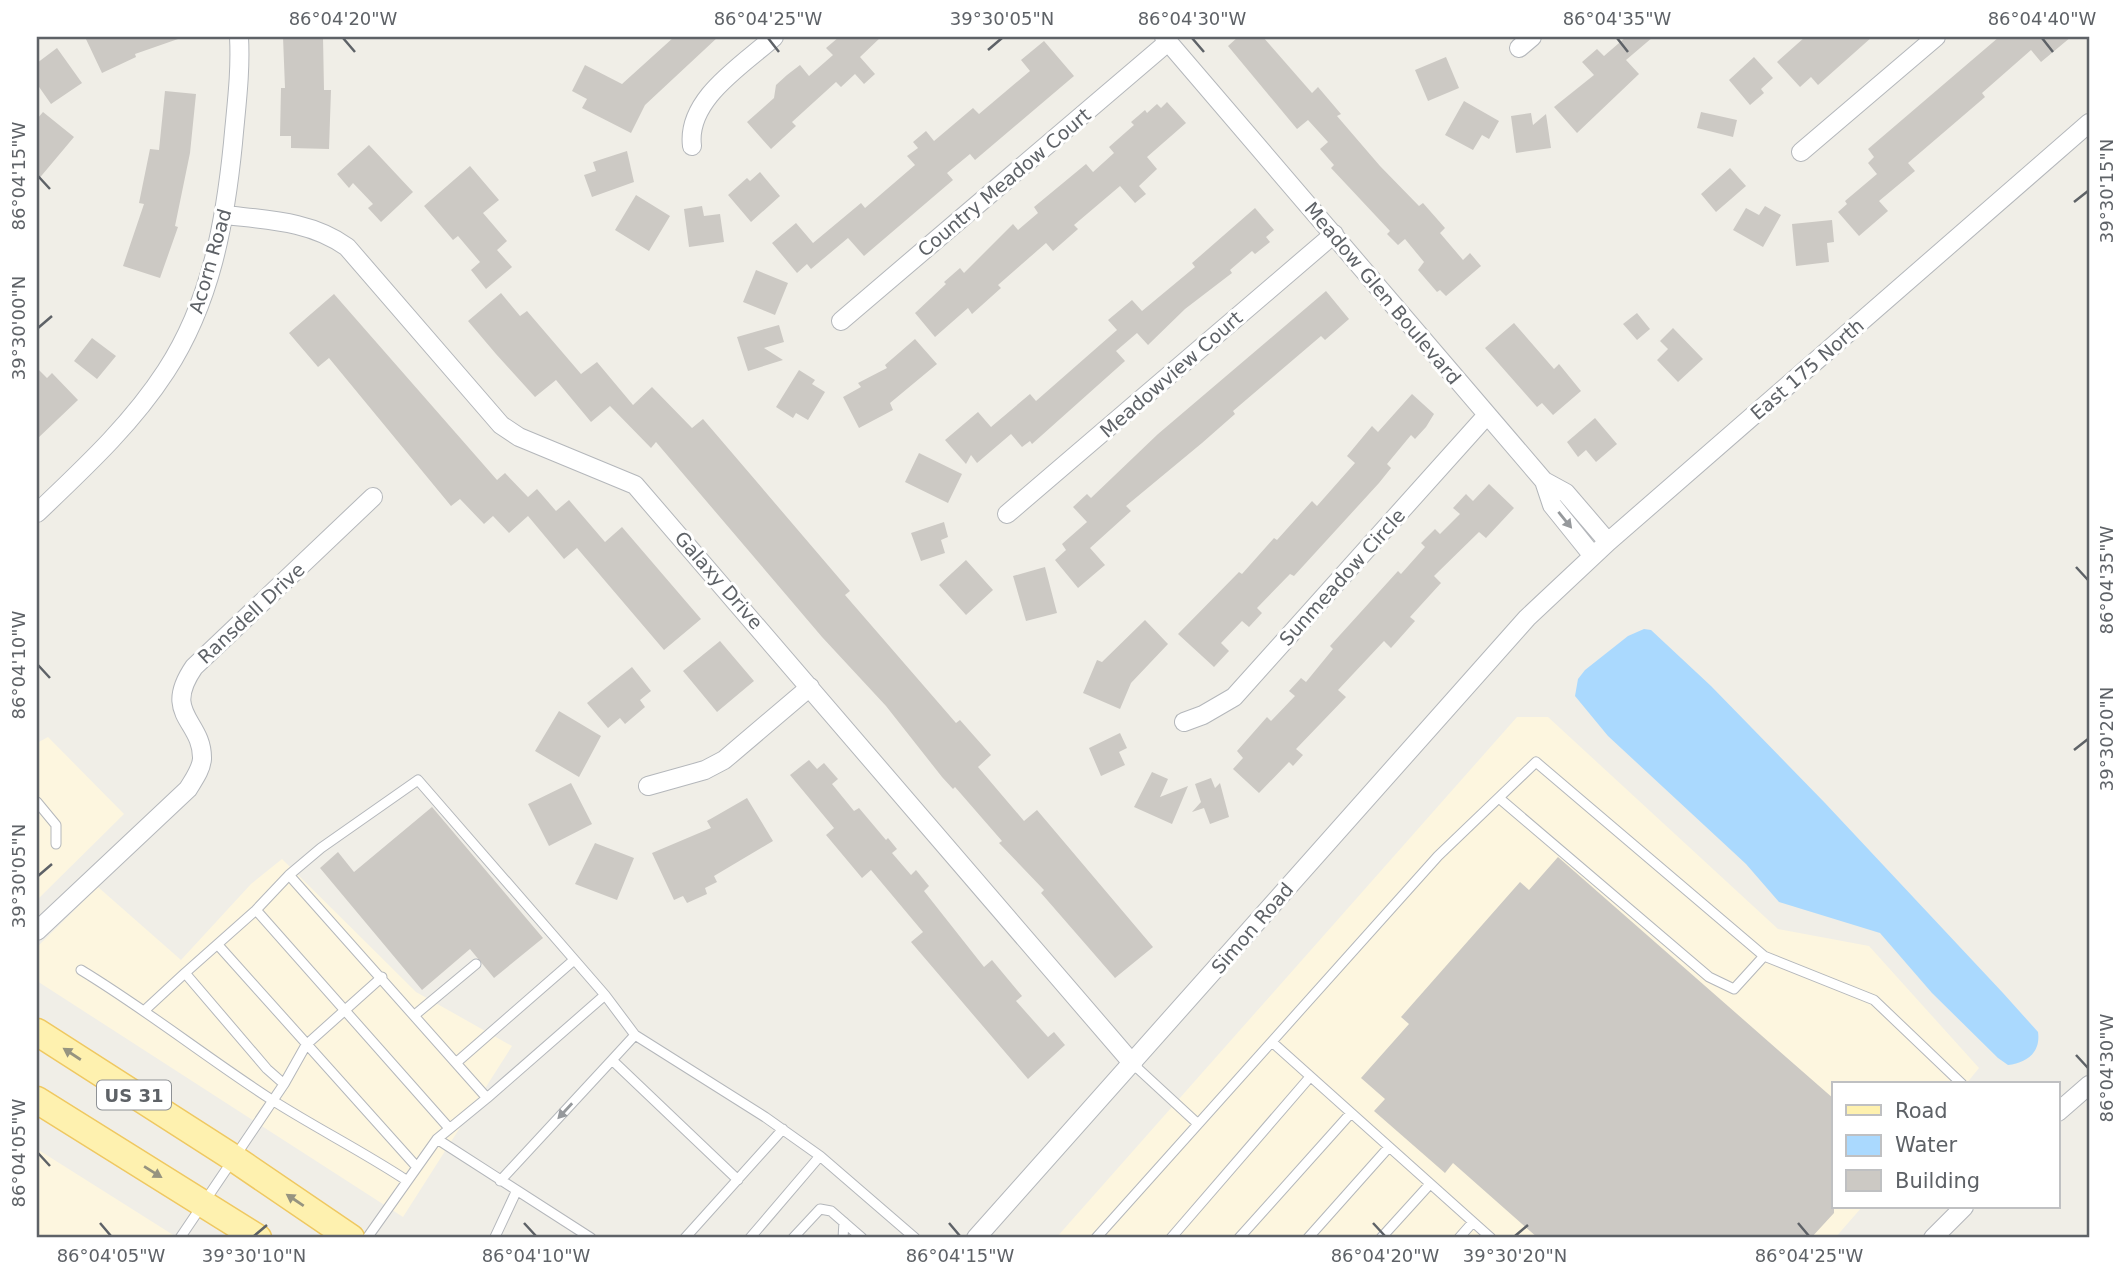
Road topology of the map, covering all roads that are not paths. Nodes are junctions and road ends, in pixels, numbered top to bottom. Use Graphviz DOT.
graph roads {
  1 [pos="239,37"];
  2 [pos="774,37"];
  3 [pos="1936,37"];
  4 [pos="1166,39"];
  5 [pos="2089,124"];
  6 [pos="692,146"];
  7 [pos="1801,152"];
  8 [pos="225,215"];
  9 [pos="1334,234"];
  10 [pos="841,321"];
  11 [pos="1487,415"];
  12 [pos="1544,481"];
  13 [pos="373,497"];
  14 [pos="37,513"];
  15 [pos="1007,514"];
  16 [pos="1608,542"];
  17 [pos="1593,556"];
  18 [pos="1527,618"];
  19 [pos="810,687"];
  20 [pos="1184,722"];
  21 [pos="648,786"];
  22 [pos="1499,798"];
  23 [pos="37,802"];
  24 [pos="56,844"];
  25 [pos="289,875"];
  26 [pos="256,910"];
  27 [pos="37,931"];
  28 [pos="218,945"];
  29 [pos="1764,956"];
  30 [pos="575,960"];
  31 [pos="476,964"];
  32 [pos="81,970"];
  33 [pos="185,973"];
  34 [pos="382,977"];
  35 [pos="605,995"];
  36 [pos="145,1010"];
  37 [pos="345,1010"];
  38 [pos="416,1014"];
  39 [pos="37,1032"];
  40 [pos="635,1035"];
  41 [pos="1272,1042"];
  42 [pos="306,1045"];
  43 [pos="612,1060"];
  44 [pos="457,1062"];
  45 [pos="1133,1064"];
  46 [pos="1310,1077"];
  47 [pos="1960,1082"];
  48 [pos="284,1084"];
  49 [pos="2089,1085"];
  50 [pos="487,1098"];
  51 [pos="37,1100"];
  52 [pos="273,1100"];
  53 [pos="2060,1110"];
  54 [pos="1351,1113"];
  55 [pos="1197,1123"];
  56 [pos="449,1128"];
  57 [pos="783,1129"];
  58 [pos="437,1139"];
  59 [pos="1389,1147"];
  60 [pos="820,1156"];
  61 [pos="232,1157"];
  62 [pos="416,1166"];
  63 [pos="405,1180"];
  64 [pos="738,1180"];
  65 [pos="500,1181"];
  66 [pos="1430,1184"];
  67 [pos="516,1192"];
  68 [pos="203,1203"];
  69 [pos="1963,1208"];
  70 [pos="845,1222"];
  71 [pos="1473,1223"];
  72 [pos="180,1238"];
  73 [pos="258,1238"];
  74 [pos="351,1238"];
  75 [pos="367,1238"];
  76 [pos="497,1238"];
  77 [pos="591,1238"];
  78 [pos="685,1238"];
  79 [pos="750,1238"];
  80 [pos="793,1238"];
  81 [pos="844,1238"];
  82 [pos="852,1238"];
  83 [pos="862,1238"];
  84 [pos="915,1238"];
  85 [pos="976,1238"];
  86 [pos="1096,1238"];
  87 [pos="1171,1238"];
  88 [pos="1239,1238"];
  89 [pos="1308,1238"];
  90 [pos="1381,1238"];
  91 [pos="1459,1238"];
  92 [pos="1491,1238"];
  93 [pos="1933,1238"];
  1 -- 8 [label="street, Acorn Road"];
  2 -- 6 [label="street"];
  3 -- 7 [label="street"];
  4 -- 9 [label="street, Meadow Glen Boulevard"];
  4 -- 10 [label="street, Country Meadow Court"];
  5 -- 16 [label="street, East 175 North"];
  8 -- 14 [label="street, Acorn Road"];
  8 -- 19 [label="street, Galaxy Drive"];
  9 -- 11 [label="street, Meadow Glen Boulevard"];
  9 -- 15 [label="street, Meadowview Court"];
  11 -- 12 [label="street, Meadow Glen Boulevard"];
  11 -- 20 [label="street, Sunmeadow Circle"];
  12 -- 16 [label="street, Meadow Glen Boulevard"];
  12 -- 17 [label="street, one-way"];
  13 -- 27 [label="street, Ransdell Drive"];
  16 -- 17 [label="street, East 175 North"];
  17 -- 18 [label="street, East 175 North"];
  18 -- 45 [label="street, Simon Road"];
  19 -- 21 [label="street"];
  19 -- 45 [label="street, Galaxy Drive"];
  22 -- 29 [label="lane"];
  22 -- 29 [label="lane"];
  22 -- 41 [label="lane"];
  23 -- 24 [label="lane"];
  25 -- 26 [label="lane"];
  25 -- 30 [label="lane"];
  25 -- 34 [label="lane"];
  26 -- 28 [label="lane"];
  26 -- 37 [label="lane"];
  28 -- 33 [label="lane"];
  28 -- 42 [label="lane"];
  29 -- 47 [label="lane"];
  30 -- 35 [label="lane"];
  30 -- 44 [label="lane"];
  31 -- 38 [label="lane"];
  32 -- 36 [label="lane"];
  33 -- 36 [label="lane"];
  33 -- 48 [label="lane"];
  34 -- 37 [label="lane"];
  34 -- 38 [label="lane"];
  35 -- 40 [label="lane"];
  35 -- 50 [label="lane"];
  36 -- 52 [label="lane"];
  37 -- 42 [label="lane"];
  37 -- 56 [label="lane"];
  38 -- 44 [label="lane"];
  61 -- 39 [label="main road, US 31, one-way"];
  40 -- 43 [label="lane"];
  40 -- 57 [label="lane"];
  41 -- 46 [label="lane"];
  41 -- 55 [label="lane"];
  42 -- 48 [label="lane"];
  42 -- 62 [label="lane"];
  43 -- 64 [label="lane"];
  43 -- 65 [label="lane, one-way"];
  44 -- 50 [label="lane"];
  45 -- 55 [label="lane"];
  45 -- 85 [label="street, Simon Road"];
  46 -- 54 [label="lane"];
  46 -- 87 [label="lane"];
  48 -- 52 [label="lane"];
  49 -- 53 [label="street"];
  50 -- 56 [label="lane"];
  51 -- 68 [label="main road, US 31, one-way"];
  52 -- 61 [label="lane"];
  52 -- 63 [label="lane"];
  54 -- 59 [label="lane"];
  54 -- 88 [label="lane"];
  55 -- 86 [label="lane"];
  56 -- 58 [label="lane"];
  57 -- 60 [label="lane"];
  57 -- 64 [label="lane"];
  58 -- 62 [label="lane"];
  58 -- 65 [label="lane"];
  59 -- 66 [label="lane"];
  59 -- 89 [label="lane"];
  60 -- 79 [label="lane"];
  60 -- 84 [label="lane"];
  61 -- 68 [label="lane"];
  74 -- 61 [label="main road, US 31, one-way"];
  62 -- 63 [label="lane"];
  63 -- 75 [label="lane"];
  64 -- 78 [label="lane"];
  65 -- 67 [label="lane"];
  66 -- 71 [label="lane"];
  66 -- 90 [label="lane"];
  67 -- 76 [label="lane"];
  67 -- 77 [label="lane"];
  68 -- 72 [label="lane"];
  68 -- 73 [label="main road, US 31"];
  69 -- 93 [label="street"];
  70 -- 80 [label="lane"];
  70 -- 81 [label="lane"];
  70 -- 82 [label="lane"];
  70 -- 83 [label="lane"];
  71 -- 91 [label="lane"];
  71 -- 92 [label="lane"];
}
